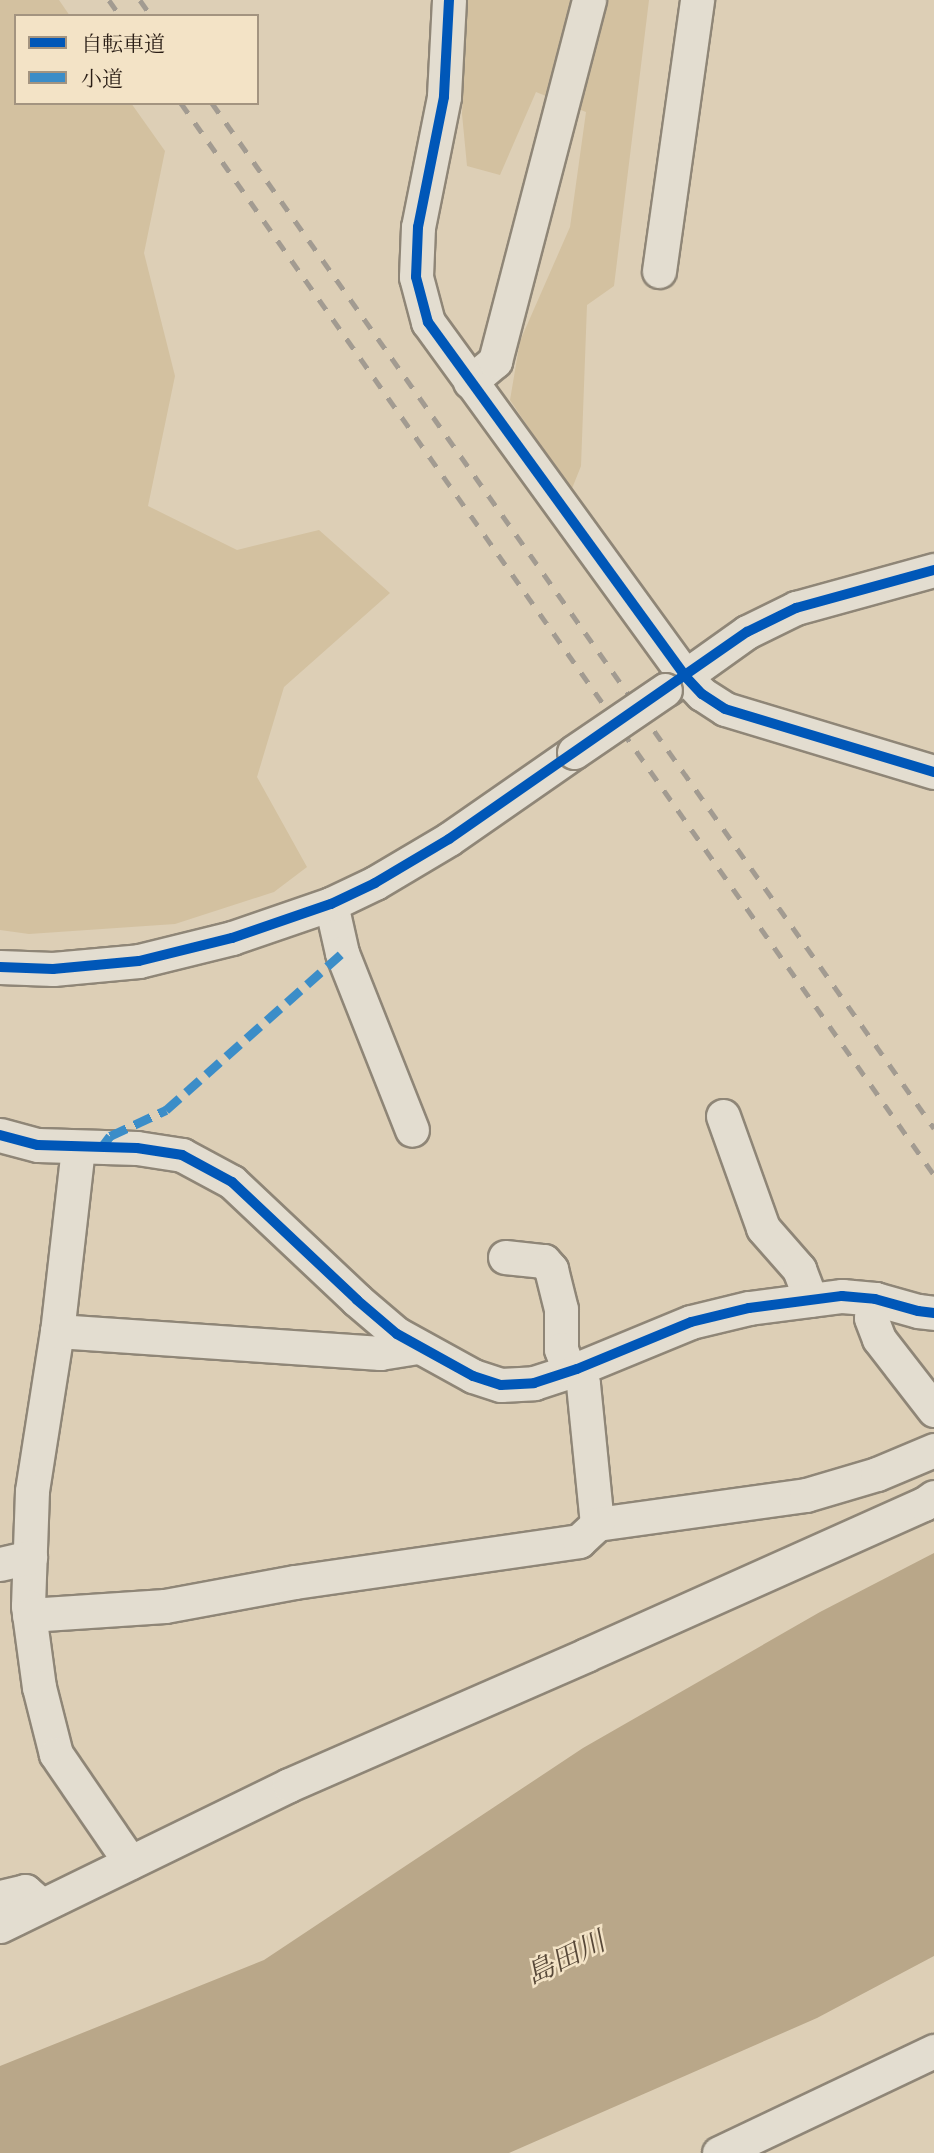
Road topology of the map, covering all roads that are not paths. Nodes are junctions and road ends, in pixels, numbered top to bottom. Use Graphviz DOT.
graph roads {
  1 [pos="449,0"];
  2 [pos="589,0"];
  3 [pos="696,0"];
  4 [pos="659,271"];
  5 [pos="470,382"];
  6 [pos="934,570"];
  7 [pos="675,683"];
  8 [pos="934,772"];
  9 [pos="331,904"];
  10 [pos="0,967"];
  11 [pos="723,1116"];
  12 [pos="412,1130"];
  13 [pos="0,1135"];
  14 [pos="78,1148"];
  15 [pos="505,1257"];
  16 [pos="876,1299"];
  17 [pos="811,1300"];
  18 [pos="934,1313"];
  19 [pos="57,1331"];
  20 [pos="418,1347"];
  21 [pos="573,1370"];
  22 [pos="934,1410"];
  23 [pos="934,1450"];
  24 [pos="934,1497"];
  25 [pos="597,1524"];
  26 [pos="15,1560"];
  27 [pos="29,1615"];
  28 [pos="130,1862"];
  29 [pos="0,1897"];
  30 [pos="41,1905"];
  31 [pos="0,1926"];
  32 [pos="934,2051"];
  33 [pos="719,2153"];
  1 -- 5 [label="street"];
  2 -- 5 [label="street"];
  3 -- 4 [label="street"];
  5 -- 7 [label="street"];
  6 -- 7 [label="street"];
  7 -- 8 [label="street"];
  7 -- 9 [label="street, bridge"];
  9 -- 10 [label="street"];
  9 -- 12 [label="street"];
  11 -- 17 [label="street"];
  13 -- 14 [label="street"];
  14 -- 19 [label="street"];
  14 -- 20 [label="street"];
  15 -- 21 [label="street"];
  16 -- 17 [label="street"];
  16 -- 18 [label="street"];
  16 -- 22 [label="street"];
  17 -- 21 [label="street"];
  19 -- 20 [label="street"];
  19 -- 26 [label="street"];
  20 -- 21 [label="street"];
  21 -- 25 [label="street"];
  23 -- 25 [label="street"];
  24 -- 28 [label="street"];
  25 -- 27 [label="street"];
  26 -- 27 [label="street"];
  27 -- 28 [label="street"];
  28 -- 30 [label="street"];
  29 -- 30 [label="street"];
  30 -- 31 [label="street"];
  32 -- 33 [label="street"];
}
